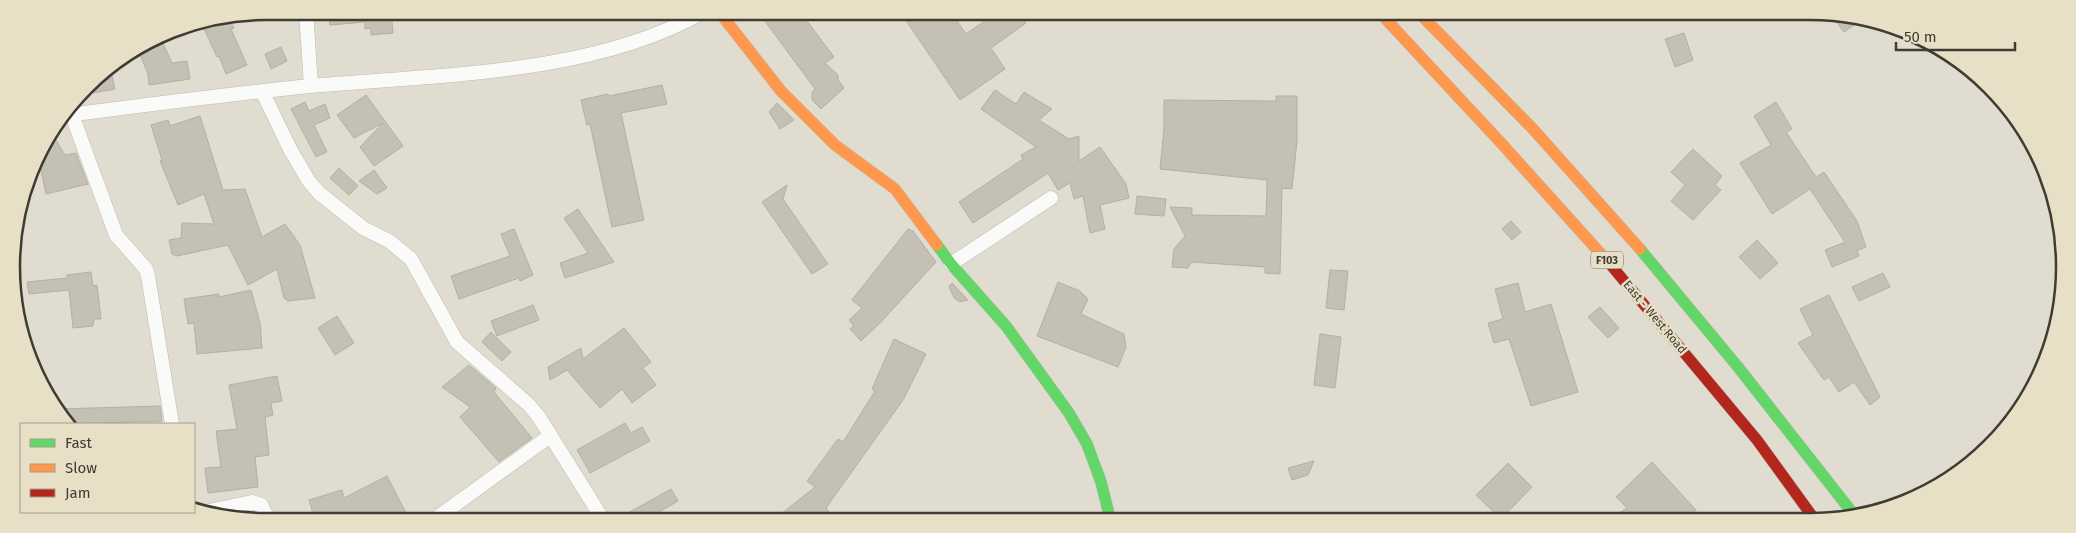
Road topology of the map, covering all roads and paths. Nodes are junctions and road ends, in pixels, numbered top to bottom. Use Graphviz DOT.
graph roads {
  1 [pos="307,20"];
  2 [pos="686,20"];
  3 [pos="725,20"];
  4 [pos="1387,20"];
  5 [pos="1426,20"];
  6 [pos="311,86"];
  7 [pos="262,91"];
  8 [pos="72,115"];
  9 [pos="70,118"];
  10 [pos="1051,198"];
  11 [pos="951,264"];
  12 [pos="172,423"];
  13 [pos="550,436"];
  14 [pos="221,509"];
  15 [pos="1850,509"];
  16 [pos="265,513"];
  17 [pos="444,513"];
  18 [pos="599,513"];
  19 [pos="1109,513"];
  20 [pos="1811,513"];
  1 -- 6 [label="street"];
  2 -- 6 [label="street"];
  3 -- 11 [label="main road"];
  4 -- 20 [label="main road, East - West Road / F103"];
  5 -- 15 [label="main road, F103"];
  6 -- 7 [label="street"];
  7 -- 8 [label="street"];
  7 -- 13 [label="street"];
  9 -- 12 [label="street"];
  10 -- 11 [label="street"];
  11 -- 19 [label="main road"];
  13 -- 17 [label="street"];
  13 -- 18 [label="street"];
  14 -- 16 [label="street"];
}
